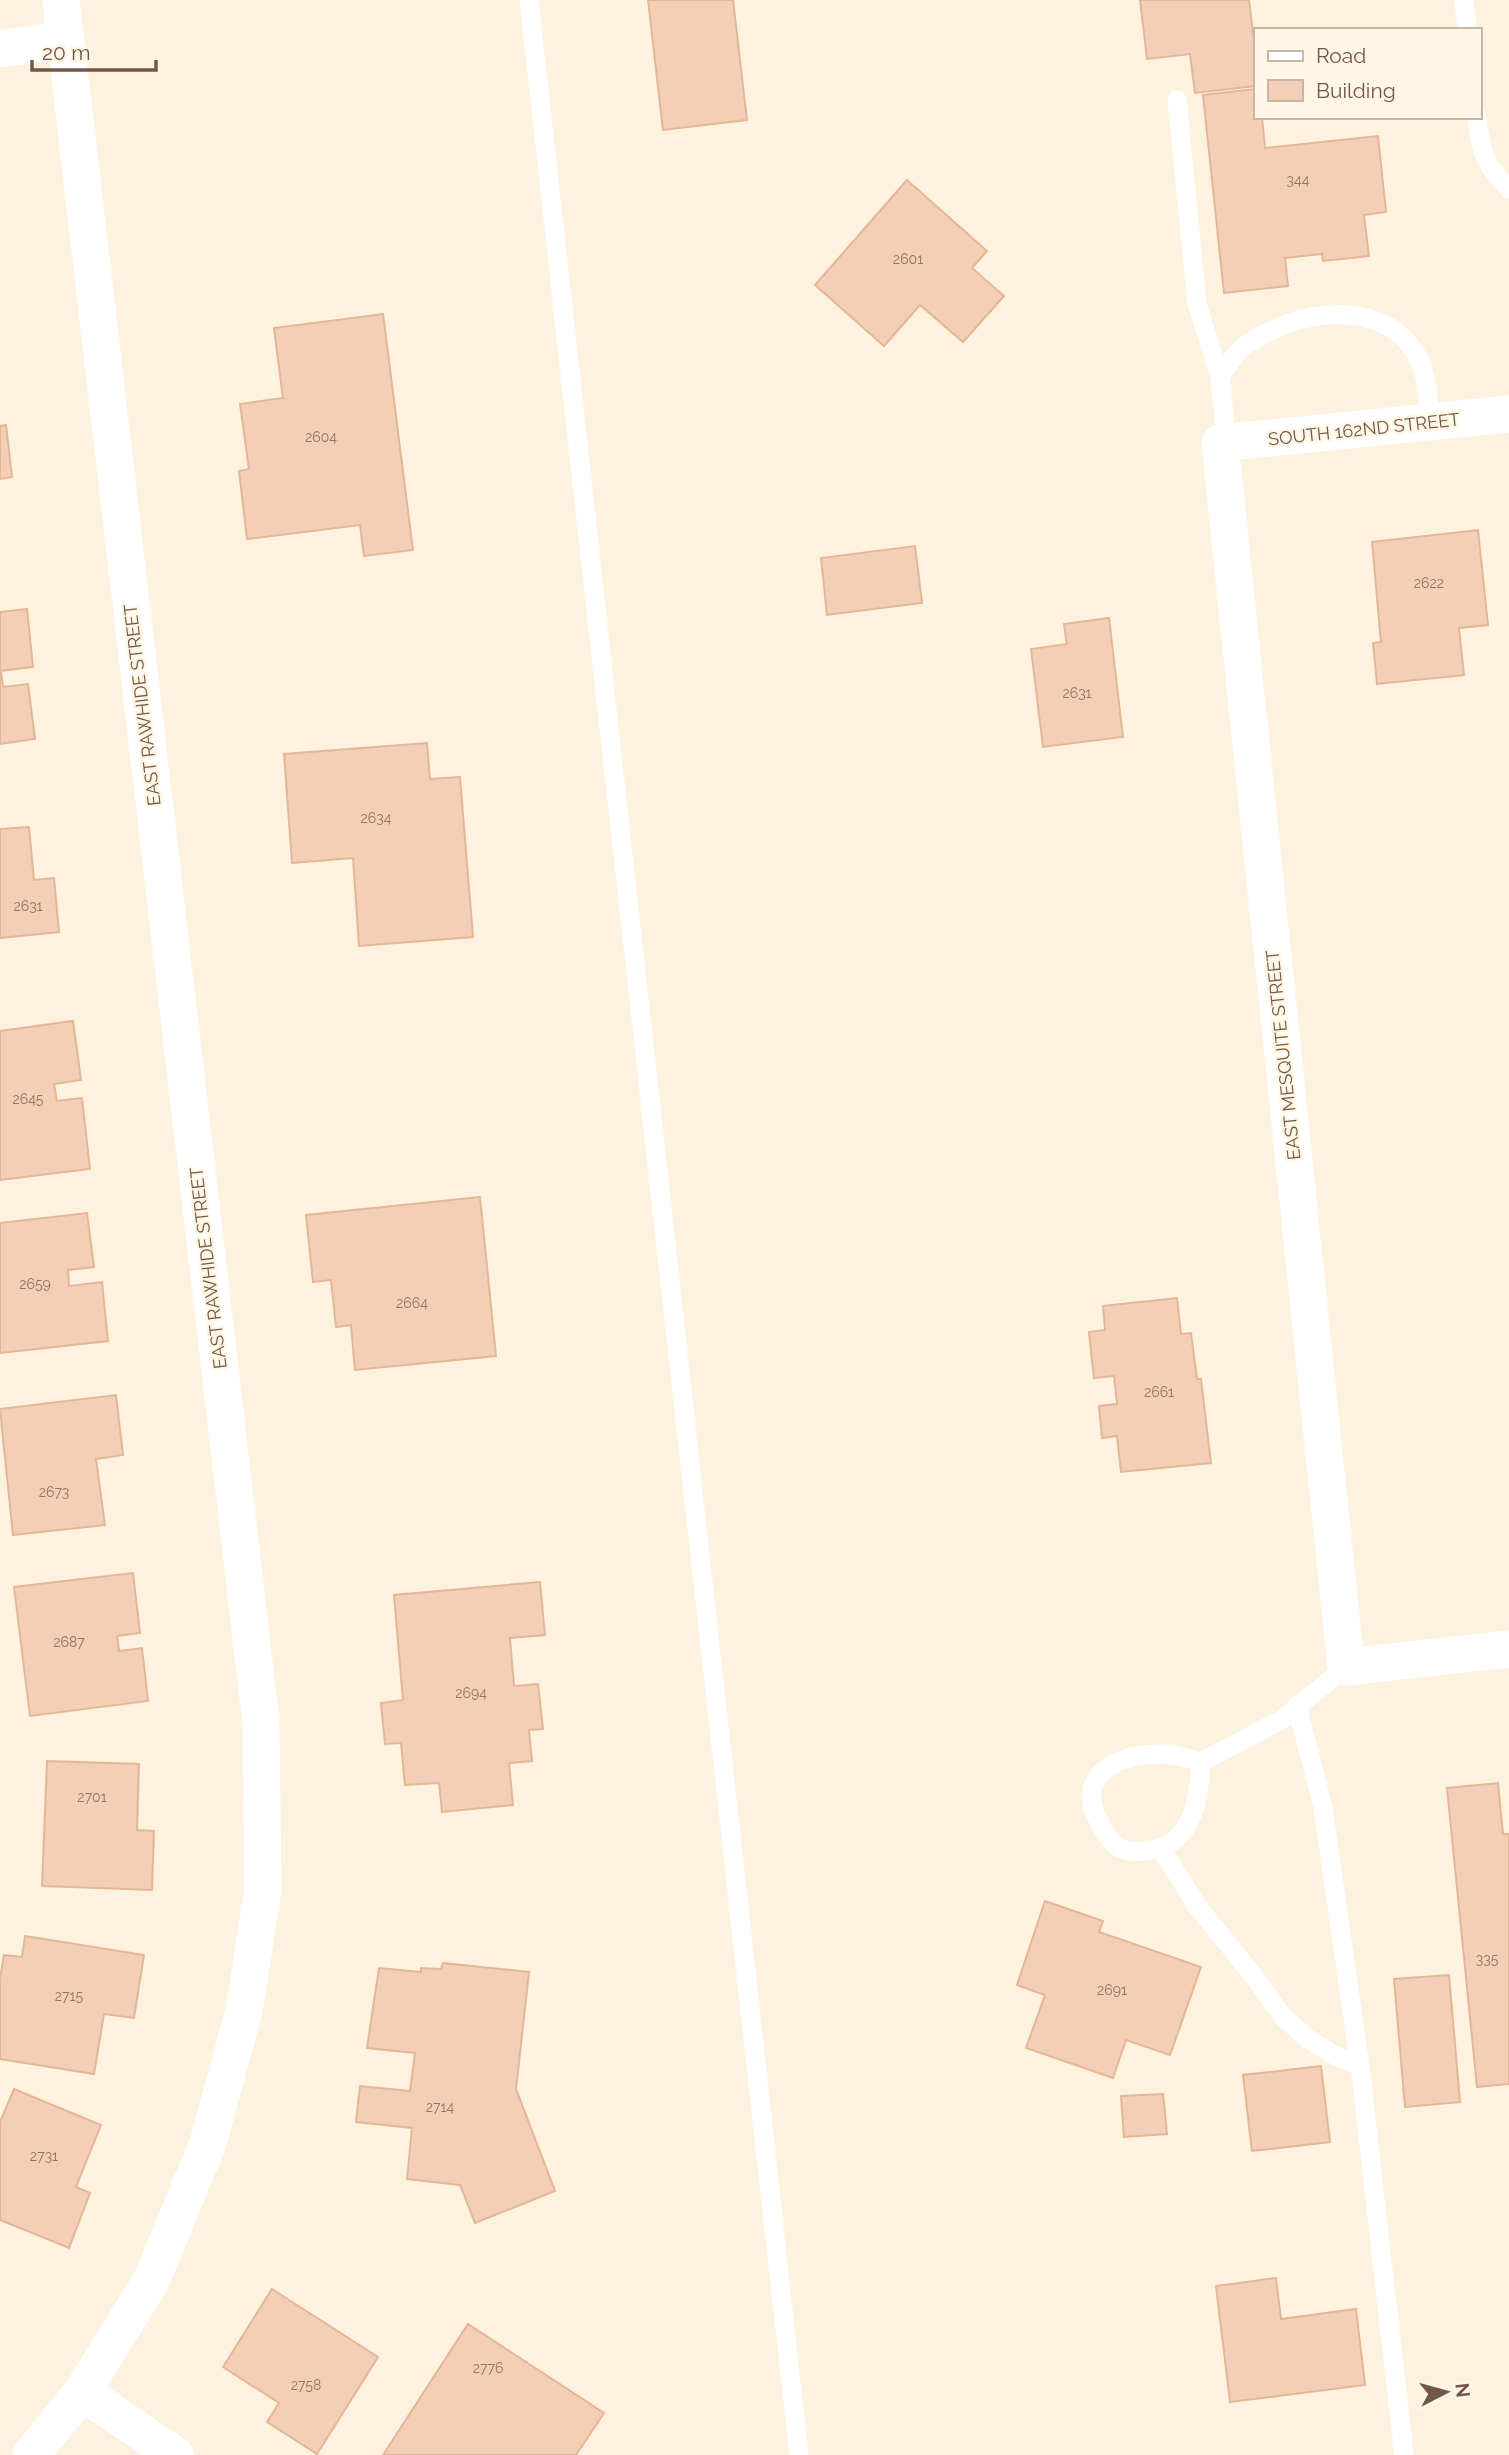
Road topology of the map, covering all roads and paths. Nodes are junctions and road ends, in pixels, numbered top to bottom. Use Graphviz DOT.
graph roads {
  1 [pos="61,0"];
  2 [pos="529,0"];
  3 [pos="1464,0"];
  4 [pos="1467,28"];
  5 [pos="65,40"];
  6 [pos="0,49"];
  7 [pos="1177,100"];
  8 [pos="1477,119"];
  9 [pos="1509,189"];
  10 [pos="1220,377"];
  11 [pos="1509,414"];
  12 [pos="1431,422"];
  13 [pos="1224,443"];
  14 [pos="1509,1648"];
  15 [pos="1346,1667"];
  16 [pos="1297,1706"];
  17 [pos="1201,1762"];
  18 [pos="1161,1848"];
  19 [pos="1360,2066"];
  20 [pos="82,2392"];
  21 [pos="31,2455"];
  22 [pos="175,2455"];
  23 [pos="799,2455"];
  24 [pos="1404,2455"];
  1 -- 5 [label="street, EAST RAWHIDE STREET"];
  2 -- 23 [label="lane"];
  3 -- 4 [label="lane"];
  5 -- 6 [label="street"];
  5 -- 20 [label="street, EAST RAWHIDE STREET"];
  7 -- 10 [label="lane"];
  8 -- 9 [label="lane"];
  10 -- 12 [label="lane"];
  10 -- 13 [label="lane"];
  11 -- 12 [label="street, SOUTH 162ND STREET"];
  12 -- 13 [label="street, SOUTH 162ND STREET"];
  13 -- 15 [label="street, EAST MESQUITE STREET"];
  14 -- 15 [label="street"];
  15 -- 16 [label="lane"];
  16 -- 17 [label="lane"];
  16 -- 19 [label="lane"];
  17 -- 18 [label="lane"];
  17 -- 18 [label="lane"];
  18 -- 19 [label="lane"];
  19 -- 24 [label="lane"];
  20 -- 21 [label="street, EAST RAWHIDE STREET"];
  20 -- 22 [label="street"];
}
